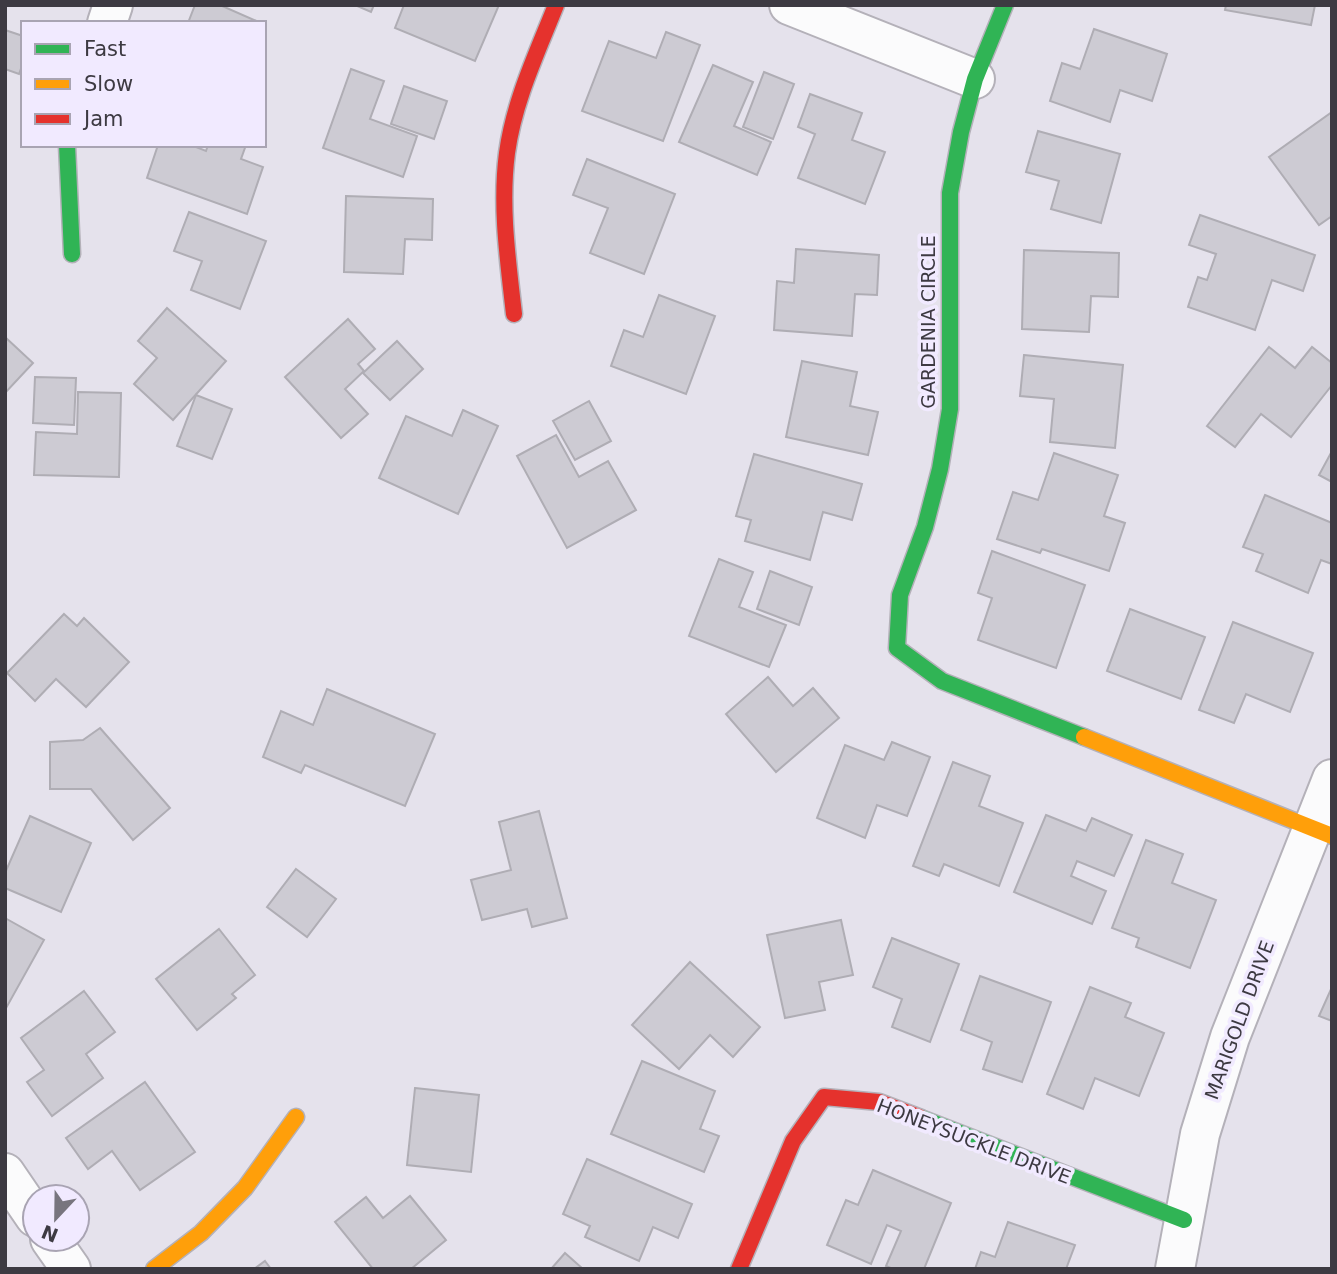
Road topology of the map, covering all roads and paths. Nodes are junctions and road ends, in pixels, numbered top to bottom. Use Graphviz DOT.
graph roads {
  1 [pos="556,5"];
  2 [pos="789,5"];
  3 [pos="1005,5"];
  4 [pos="975,79"];
  5 [pos="68,147"];
  6 [pos="72,254"];
  7 [pos="514,314"];
  8 [pos="1332,779"];
  9 [pos="1322,832"];
  10 [pos="296,1116"];
  11 [pos="5,1173"];
  12 [pos="21,1196"];
  13 [pos="1184,1220"];
  14 [pos="60,1253"];
  15 [pos="71,1269"];
  16 [pos="154,1269"];
  17 [pos="739,1269"];
  18 [pos="1175,1269"];
  1 -- 7 [label="street"];
  2 -- 4 [label="street"];
  3 -- 4 [label="street, GARDENIA CIRCLE"];
  4 -- 9 [label="street, GARDENIA CIRCLE"];
  5 -- 6 [label="street"];
  8 -- 9 [label="street, MARIGOLD DRIVE"];
  9 -- 13 [label="street, MARIGOLD DRIVE"];
  10 -- 16 [label="street"];
  11 -- 12 [label="street"];
  13 -- 17 [label="street, HONEYSUCKLE DRIVE"];
  13 -- 18 [label="street, MARIGOLD DRIVE"];
  14 -- 15 [label="street"];
}
